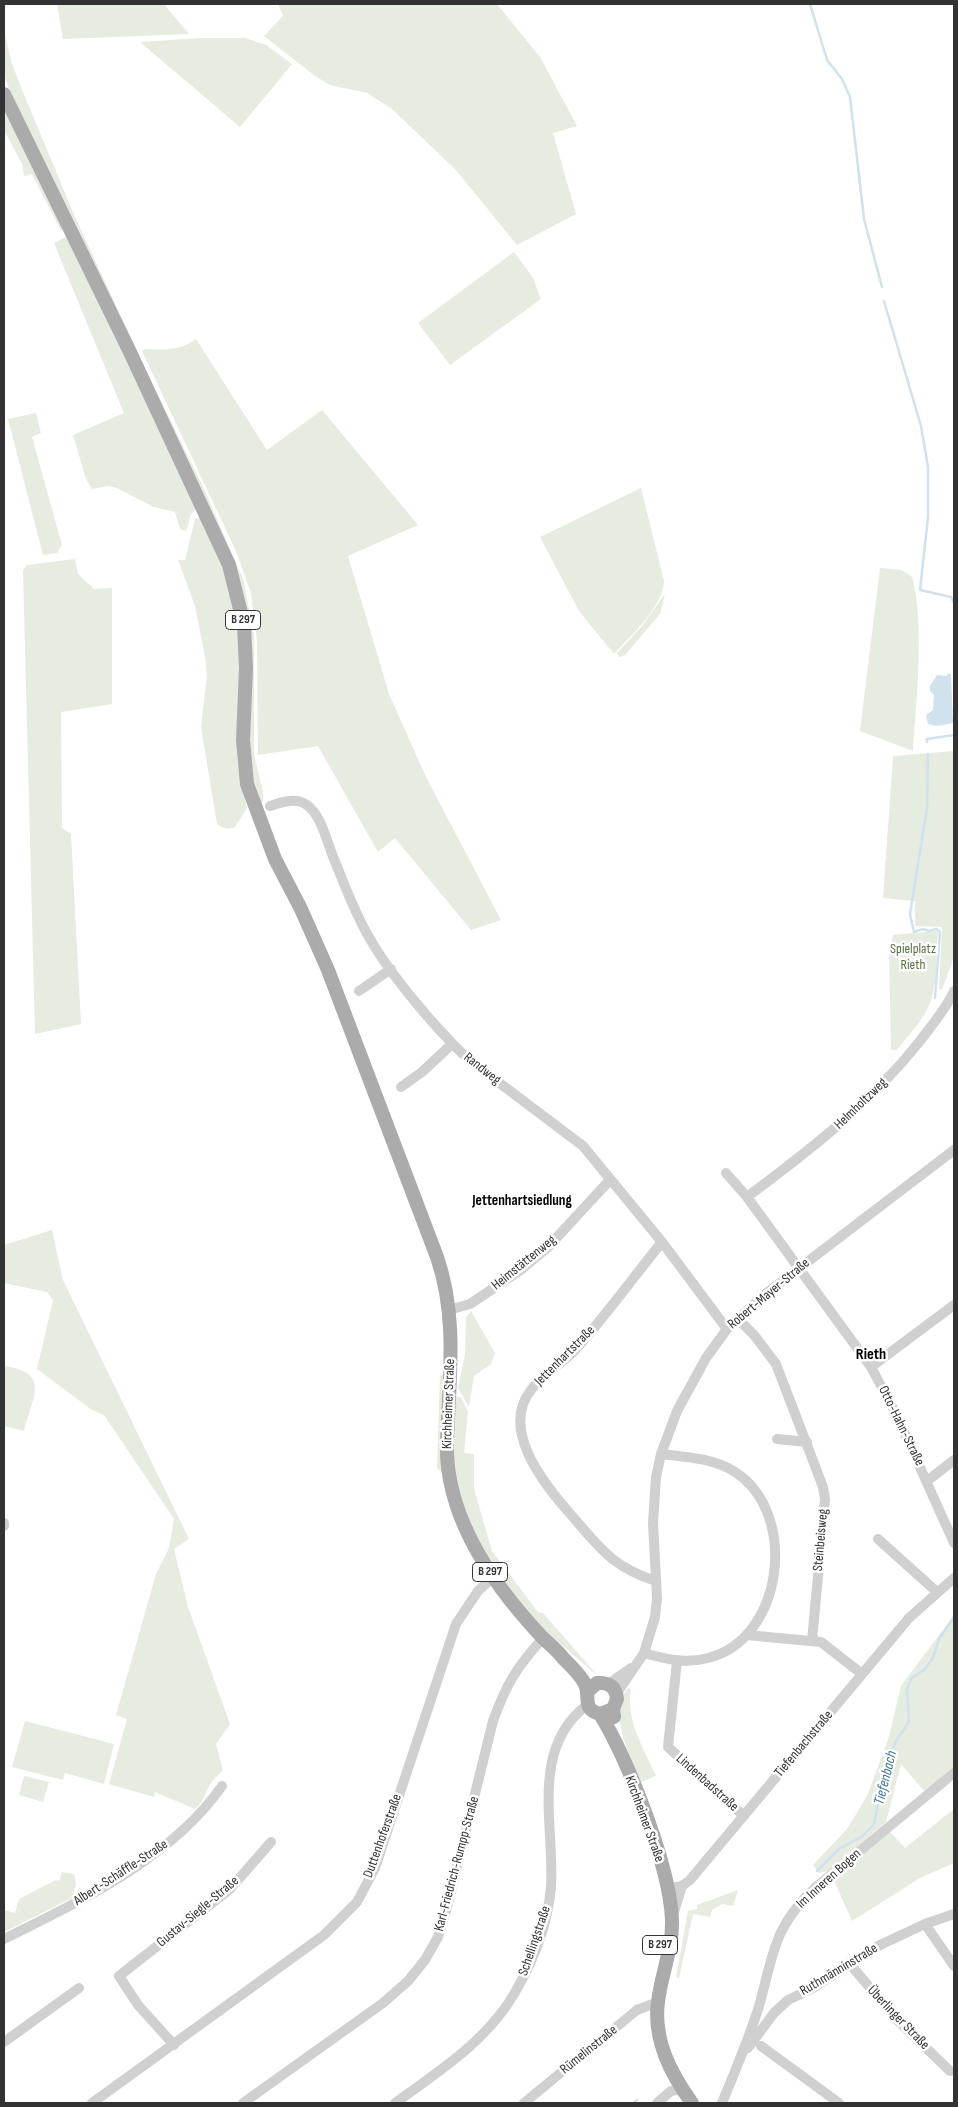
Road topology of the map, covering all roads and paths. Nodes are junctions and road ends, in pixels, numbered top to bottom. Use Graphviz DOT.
graph roads {
  1 [pos="4,94"];
  2 [pos="270,806"];
  3 [pos="391,969"];
  4 [pos="954,990"];
  5 [pos="359,991"];
  6 [pos="452,1044"];
  7 [pos="401,1087"];
  8 [pos="954,1150"];
  9 [pos="726,1173"];
  10 [pos="610,1180"];
  11 [pos="747,1197"];
  12 [pos="662,1242"];
  13 [pos="798,1269"];
  14 [pos="954,1305"];
  15 [pos="450,1310"];
  16 [pos="738,1319"];
  17 [pos="727,1329"];
  18 [pos="871,1367"];
  19 [pos="777,1439"];
  20 [pos="807,1442"];
  21 [pos="661,1454"];
  22 [pos="954,1460"];
  23 [pos="927,1481"];
  24 [pos="878,1539"];
  25 [pos="954,1543"];
  26 [pos="493,1577"];
  27 [pos="954,1578"];
  28 [pos="656,1581"];
  29 [pos="937,1592"];
  30 [pos="747,1635"];
  31 [pos="543,1638"];
  32 [pos="812,1641"];
  33 [pos="644,1653"];
  34 [pos="677,1661"];
  35 [pos="862,1674"];
  36 [pos="599,1692"];
  37 [pos="613,1709"];
  38 [pos="600,1714"];
  39 [pos="619,1749"];
  40 [pos="954,1773"];
  41 [pos="222,1786"];
  42 [pos="744,1816"];
  43 [pos="272,1842"];
  44 [pos="682,1886"];
  45 [pos="667,1889"];
  46 [pos="954,1914"];
  47 [pos="672,1920"];
  48 [pos="925,1924"];
  49 [pos="4,1939"];
  50 [pos="849,1963"];
  51 [pos="954,1966"];
  52 [pos="79,1988"];
  53 [pos="658,2002"];
  54 [pos="4,2042"];
  55 [pos="174,2045"];
  56 [pos="761,2046"];
  57 [pos="744,2052"];
  58 [pos="950,2071"];
  59 [pos="687,2097"];
  60 [pos="92,2103"];
  61 [pos="243,2103"];
  62 [pos="395,2103"];
  63 [pos="524,2103"];
  64 [pos="657,2103"];
  65 [pos="722,2103"];
  66 [pos="839,2103"];
  1 -- 15 [label="main road, Kirchheimer Straße / B 297"];
  2 -- 3 [label="street, Randweg"];
  3 -- 5 [label="street"];
  3 -- 6 [label="street, Randweg"];
  4 -- 11 [label="street, Helmholtzweg"];
  6 -- 7 [label="street"];
  6 -- 10 [label="street, Randweg"];
  8 -- 13 [label="street, Robert-Mayer-Straße"];
  9 -- 11 [label="street, Otto-Hahn-Straße"];
  10 -- 12 [label="street, Randweg"];
  10 -- 15 [label="street, Heimstättenweg"];
  11 -- 13 [label="street, Otto-Hahn-Straße"];
  12 -- 17 [label="street, Randweg"];
  12 -- 28 [label="street, Jettenhartstraße"];
  13 -- 16 [label="street, Robert-Mayer-Straße"];
  13 -- 18 [label="street, Otto-Hahn-Straße"];
  14 -- 18 [label="street"];
  15 -- 26 [label="main road, Kirchheimer Straße / B 297"];
  16 -- 17 [label="street, Robert-Mayer-Straße"];
  16 -- 20 [label="street, Steinbeisweg"];
  17 -- 21 [label="street, Robert-Mayer-Straße"];
  18 -- 23 [label="street, Otto-Hahn-Straße"];
  19 -- 20 [label="street"];
  20 -- 32 [label="street, Steinbeisweg"];
  21 -- 28 [label="street, Robert-Mayer-Straße"];
  21 -- 30 [label="street"];
  22 -- 23 [label="street"];
  23 -- 25 [label="street, Otto-Hahn-Straße"];
  24 -- 29 [label="street"];
  26 -- 31 [label="main road, Kirchheimer Straße / B 297"];
  26 -- 55 [label="street, Duttenhoferstraße"];
  27 -- 29 [label="street, Tiefenbachstraße"];
  28 -- 33 [label="street, Robert-Mayer-Straße"];
  29 -- 35 [label="street, Tiefenbachstraße"];
  30 -- 32 [label="street"];
  30 -- 34 [label="street"];
  31 -- 36 [label="main road, Kirchheimer Straße / B 297"];
  31 -- 61 [label="street, Karl-Friedrich-Rumpp-Straße"];
  32 -- 35 [label="street"];
  33 -- 34 [label="street"];
  33 -- 36 [label="street, Robert-Mayer-Straße"];
  34 -- 42 [label="street, Lindenbadstraße"];
  35 -- 42 [label="street, Tiefenbachstraße"];
  36 -- 37 [label="main road, Kirchheimer Straße / B 297"];
  36 -- 38 [label="main road, Kirchheimer Straße / B 297"];
  36 -- 62 [label="street, Schellingstraße"];
  37 -- 38 [label="main road"];
  37 -- 39 [label="main road, Kirchheimer Straße / B 297"];
  38 -- 39 [label="main road, Kirchheimer Straße / B 297"];
  39 -- 45 [label="main road, Kirchheimer Straße / B 297"];
  40 -- 57 [label="street, Im Inneren Bogen"];
  41 -- 49 [label="street, Albert-Schäffle-Straße"];
  42 -- 44 [label="street, Tiefenbachstraße"];
  43 -- 55 [label="street, Gustav-Siegle-Straße"];
  44 -- 45 [label="street"];
  44 -- 47 [label="street"];
  45 -- 47 [label="main road, Kirchheimer Straße / B 297"];
  45 -- 53 [label="main road, Kirchheimer Straße / B 297"];
  46 -- 48 [label="street, Ruthmänninstraße"];
  47 -- 53 [label="main road, Kirchheimer Straße / B 297"];
  48 -- 50 [label="street, Ruthmänninstraße"];
  48 -- 51 [label="street"];
  50 -- 57 [label="street, Ruthmänninstraße"];
  50 -- 58 [label="street, Überlinger Straße"];
  52 -- 54 [label="street"];
  53 -- 59 [label="main road, Kirchheimer Straße / B 297"];
  53 -- 63 [label="street, Rümelinstraße"];
  55 -- 60 [label="street, Duttenhoferstraße"];
  56 -- 66 [label="street"];
  57 -- 65 [label="street, Im Inneren Bogen"];
  59 -- 64 [label="street"];
}
